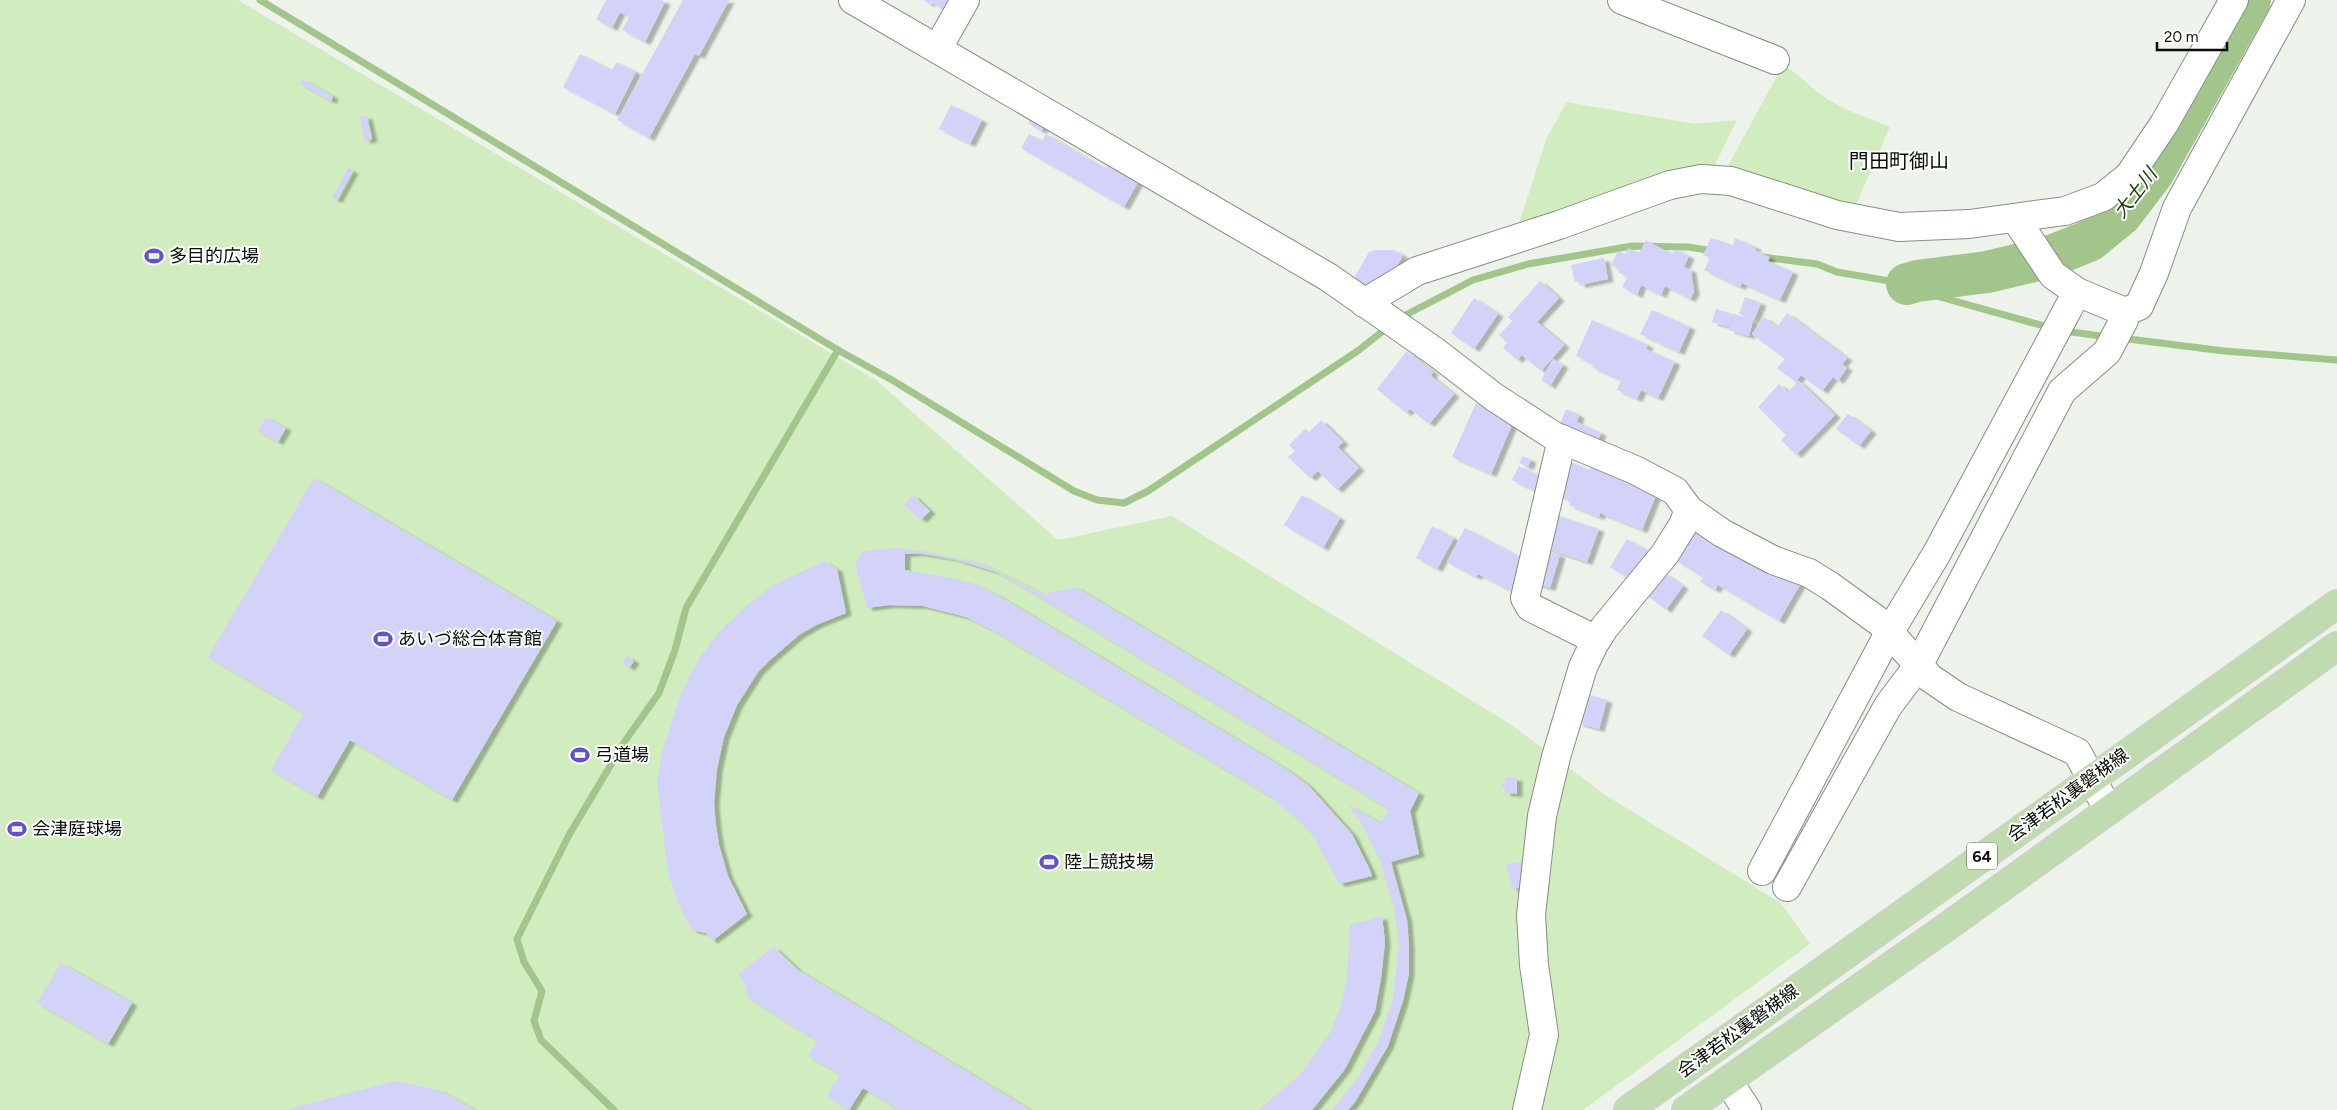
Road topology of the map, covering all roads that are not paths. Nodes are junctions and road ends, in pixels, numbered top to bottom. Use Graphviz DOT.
graph roads {
  1 [pos="853,0"];
  2 [pos="965,0"];
  3 [pos="1622,0"];
  4 [pos="2234,0"];
  5 [pos="2290,0"];
  6 [pos="938,48"];
  7 [pos="1776,60"];
  8 [pos="2015,218"];
  9 [pos="2076,292"];
  10 [pos="1364,303"];
  11 [pos="2125,312"];
  12 [pos="1562,439"];
  13 [pos="1689,510"];
  14 [pos="2337,604"];
  15 [pos="1889,633"];
  16 [pos="1596,640"];
  17 [pos="2337,646"];
  18 [pos="1918,666"];
  19 [pos="2092,778"];
  20 [pos="2108,809"];
  21 [pos="1762,870"];
  22 [pos="1787,887"];
  23 [pos="1728,1081"];
  24 [pos="1527,1110"];
  25 [pos="1628,1110"];
  26 [pos="1686,1110"];
  27 [pos="1747,1110"];
  1 -- 6 [label="street"];
  2 -- 6 [label="street"];
  3 -- 7 [label="street"];
  4 -- 8 [label="street"];
  5 -- 11 [label="street"];
  6 -- 10 [label="street"];
  8 -- 9 [label="street"];
  8 -- 10 [label="street"];
  9 -- 11 [label="street"];
  9 -- 15 [label="street"];
  10 -- 12 [label="street"];
  11 -- 18 [label="street"];
  12 -- 13 [label="street"];
  12 -- 16 [label="street"];
  13 -- 15 [label="street"];
  13 -- 16 [label="street"];
  14 -- 19 [label="main road, 会津若松裏磐梯線 / 64"];
  15 -- 18 [label="street"];
  15 -- 21 [label="street"];
  16 -- 24 [label="street"];
  17 -- 20 [label="main road, 会津若松裏磐梯線 / 64"];
  18 -- 19 [label="street"];
  18 -- 22 [label="street"];
  19 -- 20 [label="street"];
  19 -- 25 [label="main road, 会津若松裏磐梯線 / 64"];
  20 -- 23 [label="main road, 会津若松裏磐梯線 / 64"];
  23 -- 26 [label="main road, 会津若松裏磐梯線 / 64"];
  23 -- 27 [label="street"];
}
